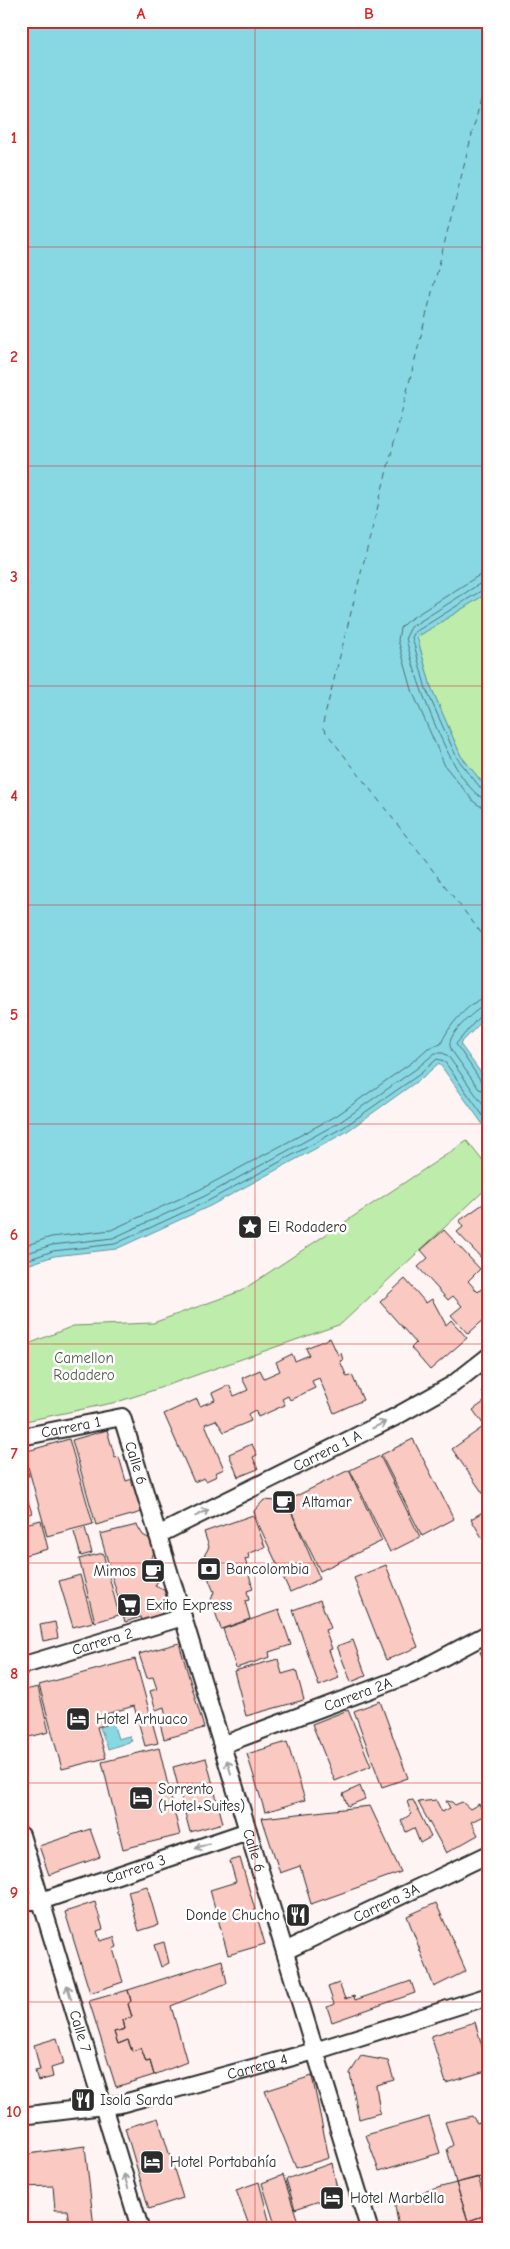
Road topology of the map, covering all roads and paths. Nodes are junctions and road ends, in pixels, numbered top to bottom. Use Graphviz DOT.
graph roads {
  1 [pos="489,1356"];
  2 [pos="122,1417"];
  3 [pos="21,1437"];
  4 [pos="158,1535"];
  5 [pos="183,1617"];
  6 [pos="489,1633"];
  7 [pos="21,1666"];
  8 [pos="222,1745"];
  9 [pos="248,1831"];
  10 [pos="21,1835"];
  11 [pos="489,1854"];
  12 [pos="21,1901"];
  13 [pos="41,1901"];
  14 [pos="285,1951"];
  15 [pos="489,1996"];
  16 [pos="316,2052"];
  17 [pos="103,2106"];
  18 [pos="21,2116"];
  19 [pos="140,2228"];
  20 [pos="369,2228"];
  4 -- 1 [label="street, Carrera 1 A, one-way"];
  2 -- 3 [label="street, Carrera 1"];
  2 -- 4 [label="street, Calle 6"];
  4 -- 5 [label="street, Calle 6"];
  5 -- 7 [label="street, Carrera 2"];
  5 -- 8 [label="street, Calle 6"];
  6 -- 8 [label="street, Carrera 2A"];
  9 -- 8 [label="street, Calle 6, one-way"];
  9 -- 13 [label="street, Carrera 3, one-way"];
  9 -- 14 [label="street, Calle 6"];
  10 -- 13 [label="street, Calle 7"];
  11 -- 14 [label="street, Carrera 3A"];
  12 -- 13 [label="street, Carrera 3"];
  17 -- 13 [label="street, Calle 7, one-way"];
  14 -- 16 [label="street, Calle 6"];
  15 -- 16 [label="street, Carrera 4"];
  16 -- 17 [label="street, Carrera 4"];
  16 -- 20 [label="street, Calle 6"];
  17 -- 18 [label="street, Carrera 4"];
  19 -- 17 [label="street, Calle 7, one-way"];
}
